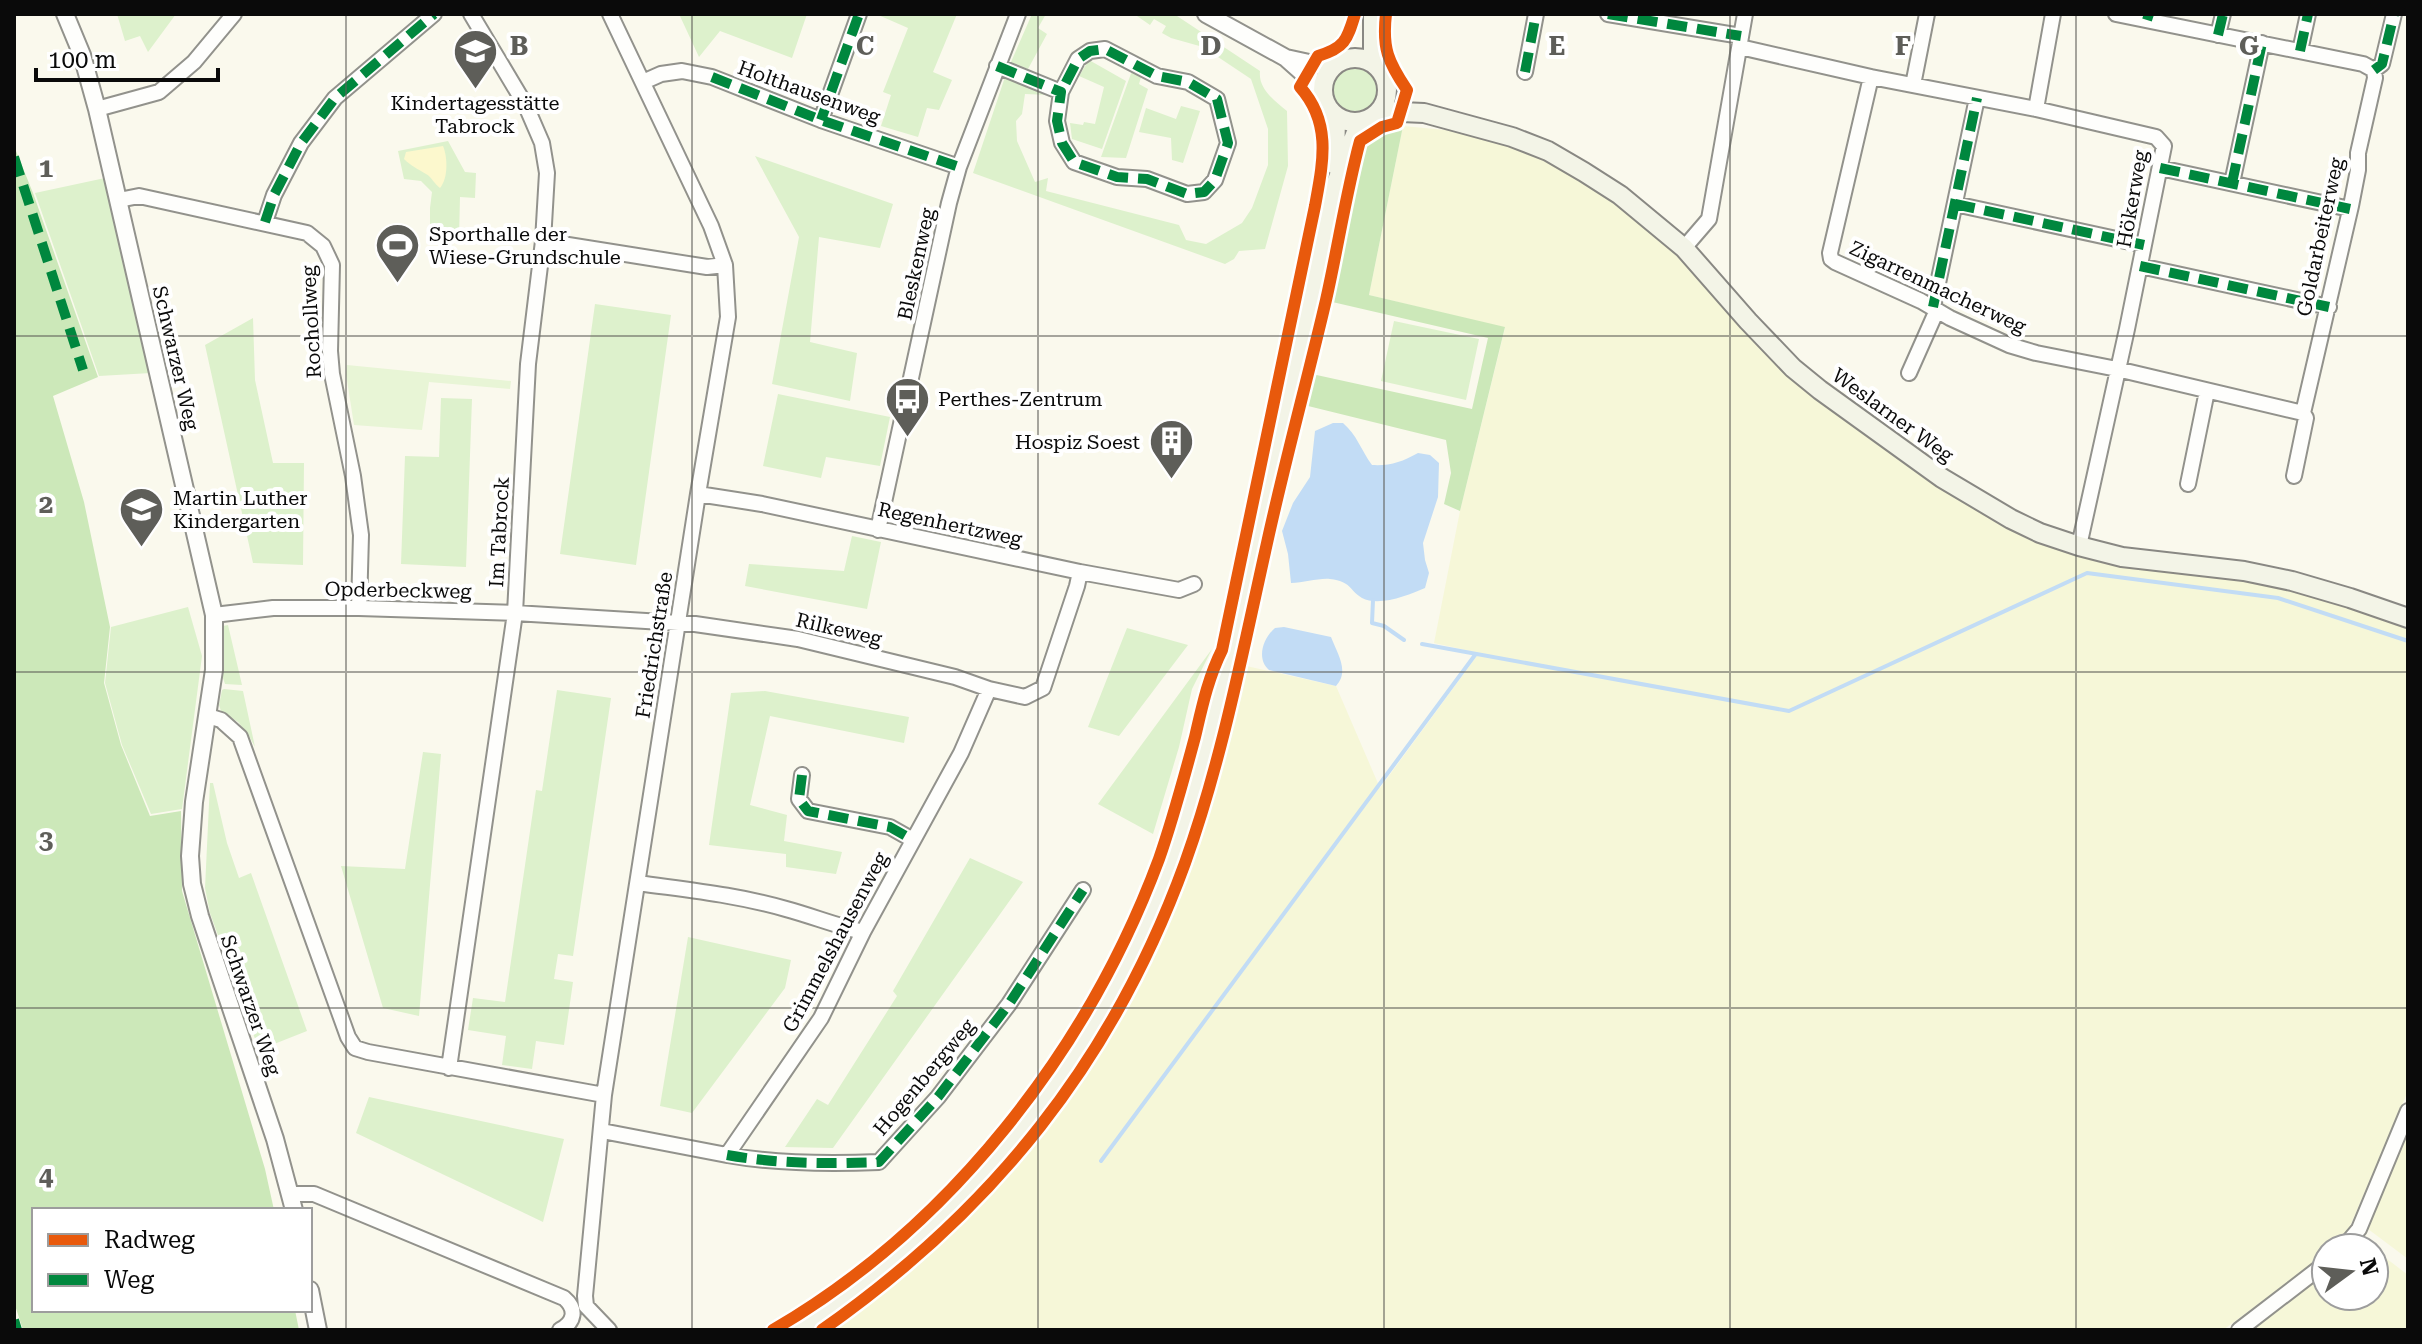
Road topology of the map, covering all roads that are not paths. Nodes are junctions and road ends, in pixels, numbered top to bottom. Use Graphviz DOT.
graph roads {
  1 [pos="65,14"];
  2 [pos="234,14"];
  3 [pos="434,14"];
  4 [pos="471,14"];
  5 [pos="610,14"];
  6 [pos="859,14"];
  7 [pos="1018,14"];
  8 [pos="1206,14"];
  9 [pos="1372,14"];
  10 [pos="1536,14"];
  11 [pos="1608,14"];
  12 [pos="1745,14"];
  13 [pos="1927,14"];
  14 [pos="2053,14"];
  15 [pos="2116,14"];
  16 [pos="2223,14"];
  17 [pos="2308,14"];
  18 [pos="2394,14"];
  19 [pos="2148,17"];
  20 [pos="2218,35"];
  21 [pos="1740,42"];
  22 [pos="2262,43"];
  23 [pos="2300,51"];
  24 [pos="1286,58"];
  25 [pos="1352,58"];
  26 [pos="1373,63"];
  27 [pos="997,66"];
  28 [pos="1332,68"];
  29 [pos="2374,70"];
  30 [pos="1525,72"];
  31 [pos="1871,77"];
  32 [pos="643,82"];
  33 [pos="1913,85"];
  34 [pos="1323,91"];
  35 [pos="1387,91"];
  36 [pos="1061,92"];
  37 [pos="1977,98"];
  38 [pos="97,109"];
  39 [pos="2036,109"];
  40 [pos="1379,111"];
  41 [pos="1424,113"];
  42 [pos="1336,116"];
  43 [pos="821,120"];
  44 [pos="1360,122"];
  45 [pos="959,167"];
  46 [pos="2160,168"];
  47 [pos="2232,183"];
  48 [pos="1334,188"];
  49 [pos="119,200"];
  50 [pos="1955,204"];
  51 [pos="2350,209"];
  52 [pos="265,222"];
  53 [pos="543,241"];
  54 [pos="2144,245"];
  55 [pos="1684,248"];
  56 [pos="725,265"];
  57 [pos="2140,266"];
  58 [pos="2329,307"];
  59 [pos="1935,308"];
  60 [pos="2117,369"];
  61 [pos="1909,373"];
  62 [pos="2207,391"];
  63 [pos="2303,413"];
  64 [pos="2294,476"];
  65 [pos="2188,484"];
  66 [pos="698,494"];
  67 [pos="878,530"];
  68 [pos="2079,546"];
  69 [pos="1080,572"];
  70 [pos="1194,584"];
  71 [pos="359,608"];
  72 [pos="515,613"];
  73 [pos="214,615"];
  74 [pos="2408,618"];
  75 [pos="677,624"];
  76 [pos="989,689"];
  77 [pos="208,716"];
  78 [pos="802,775"];
  79 [pos="913,840"];
  80 [pos="638,883"];
  81 [pos="1083,890"];
  82 [pos="863,932"];
  83 [pos="449,1068"];
  84 [pos="604,1095"];
  85 [pos="2408,1111"];
  86 [pos="602,1131"];
  87 [pos="727,1155"];
  88 [pos="292,1202"];
  89 [pos="2356,1232"];
  90 [pos="2310,1275"];
  91 [pos="312,1300"];
  92 [pos="580,1308"];
  93 [pos="318,1330"];
  94 [pos="560,1330"];
  95 [pos="609,1330"];
  96 [pos="801,1330"];
  97 [pos="2239,1330"];
  1 -- 38 [label="street, Schwarzer Weg"];
  2 -- 38 [label="street"];
  3 -- 52 [label="street"];
  4 -- 53 [label="street, Im Tabrock"];
  5 -- 32 [label="street, Friedrichstraße"];
  6 -- 43 [label="street"];
  7 -- 27 [label="street, Bleskenweg"];
  8 -- 24 [label="street"];
  9 -- 25 [label="main road"];
  9 -- 26 [label="main road"];
  10 -- 30 [label="street"];
  11 -- 21 [label="street, Hökerweg"];
  12 -- 21 [label="street"];
  13 -- 33 [label="street"];
  14 -- 39 [label="street"];
  15 -- 19 [label="street"];
  16 -- 20 [label="street"];
  17 -- 23 [label="street"];
  18 -- 29 [label="street, Goldarbeiterweg"];
  19 -- 20 [label="street"];
  20 -- 22 [label="street"];
  21 -- 31 [label="street, Hökerweg"];
  21 -- 55 [label="street"];
  22 -- 23 [label="street"];
  22 -- 47 [label="street"];
  23 -- 29 [label="street"];
  24 -- 28 [label="street"];
  24 -- 34 [label="street"];
  25 -- 26 [label="main road"];
  25 -- 28 [label="main road"];
  26 -- 35 [label="main road"];
  27 -- 36 [label="street"];
  27 -- 45 [label="street, Bleskenweg"];
  28 -- 34 [label="main road"];
  29 -- 51 [label="street, Goldarbeiterweg"];
  31 -- 33 [label="street, Hökerweg"];
  31 -- 59 [label="street, Zigarrenmacherweg"];
  32 -- 43 [label="street, Holthausenweg"];
  32 -- 56 [label="street, Friedrichstraße"];
  33 -- 37 [label="street, Hökerweg"];
  34 -- 42 [label="main road"];
  35 -- 40 [label="main road"];
  35 -- 41 [label="main road, Weslarner Weg"];
  36 -- 36 [label="street"];
  37 -- 39 [label="street, Hökerweg"];
  37 -- 50 [label="street"];
  38 -- 49 [label="street, Schwarzer Weg"];
  39 -- 46 [label="street, Hökerweg"];
  40 -- 41 [label="main road, Weslarner Weg"];
  40 -- 44 [label="main road"];
  41 -- 55 [label="main road, Weslarner Weg"];
  42 -- 44 [label="main road"];
  42 -- 48 [label="main road"];
  43 -- 45 [label="street, Holthausenweg"];
  44 -- 48 [label="main road"];
  45 -- 67 [label="street, Bleskenweg"];
  46 -- 47 [label="street"];
  46 -- 54 [label="street, Hökerweg"];
  47 -- 51 [label="street"];
  48 -- 96 [label="main road"];
  49 -- 52 [label="street, Rochollweg"];
  49 -- 73 [label="street, Schwarzer Weg"];
  50 -- 54 [label="street"];
  50 -- 59 [label="street"];
  51 -- 58 [label="street, Goldarbeiterweg"];
  52 -- 71 [label="street, Rochollweg"];
  53 -- 56 [label="street"];
  53 -- 72 [label="street, Im Tabrock"];
  54 -- 57 [label="street, Hökerweg"];
  55 -- 68 [label="main road, Weslarner Weg"];
  56 -- 66 [label="street, Friedrichstraße"];
  57 -- 58 [label="street"];
  57 -- 60 [label="street, Hökerweg"];
  58 -- 63 [label="street, Goldarbeiterweg"];
  59 -- 60 [label="street, Zigarrenmacherweg"];
  59 -- 61 [label="street"];
  60 -- 62 [label="street"];
  60 -- 68 [label="street, Hökerweg"];
  62 -- 63 [label="street"];
  62 -- 65 [label="street"];
  63 -- 64 [label="street, Goldarbeiterweg"];
  66 -- 67 [label="street, Regenhertzweg"];
  66 -- 75 [label="street, Friedrichstraße"];
  67 -- 69 [label="street, Regenhertzweg"];
  68 -- 74 [label="main road, Weslarner Weg"];
  69 -- 70 [label="street, Regenhertzweg"];
  69 -- 76 [label="street"];
  71 -- 72 [label="street, Opderbeckweg"];
  71 -- 73 [label="street, Opderbeckweg"];
  72 -- 75 [label="street, Opderbeckweg"];
  72 -- 83 [label="street, Im Tabrock"];
  73 -- 77 [label="street, Schwarzer Weg"];
  75 -- 76 [label="street, Rilkeweg"];
  75 -- 80 [label="street, Friedrichstraße"];
  76 -- 79 [label="street, Grimmelshausenweg"];
  77 -- 83 [label="street"];
  77 -- 88 [label="street, Schwarzer Weg"];
  78 -- 79 [label="street, Grimmelshausenweg"];
  79 -- 82 [label="street, Grimmelshausenweg"];
  80 -- 82 [label="street"];
  80 -- 84 [label="street, Friedrichstraße"];
  81 -- 87 [label="street, Hogenbergweg"];
  82 -- 87 [label="street, Grimmelshausenweg"];
  83 -- 84 [label="street"];
  84 -- 86 [label="street, Friedrichstraße"];
  85 -- 89 [label="street"];
  86 -- 87 [label="street"];
  86 -- 92 [label="street, Friedrichstraße"];
  88 -- 92 [label="street"];
  90 -- 97 [label="street"];
  91 -- 93 [label="street"];
  92 -- 94 [label="street"];
  92 -- 95 [label="street"];
}
